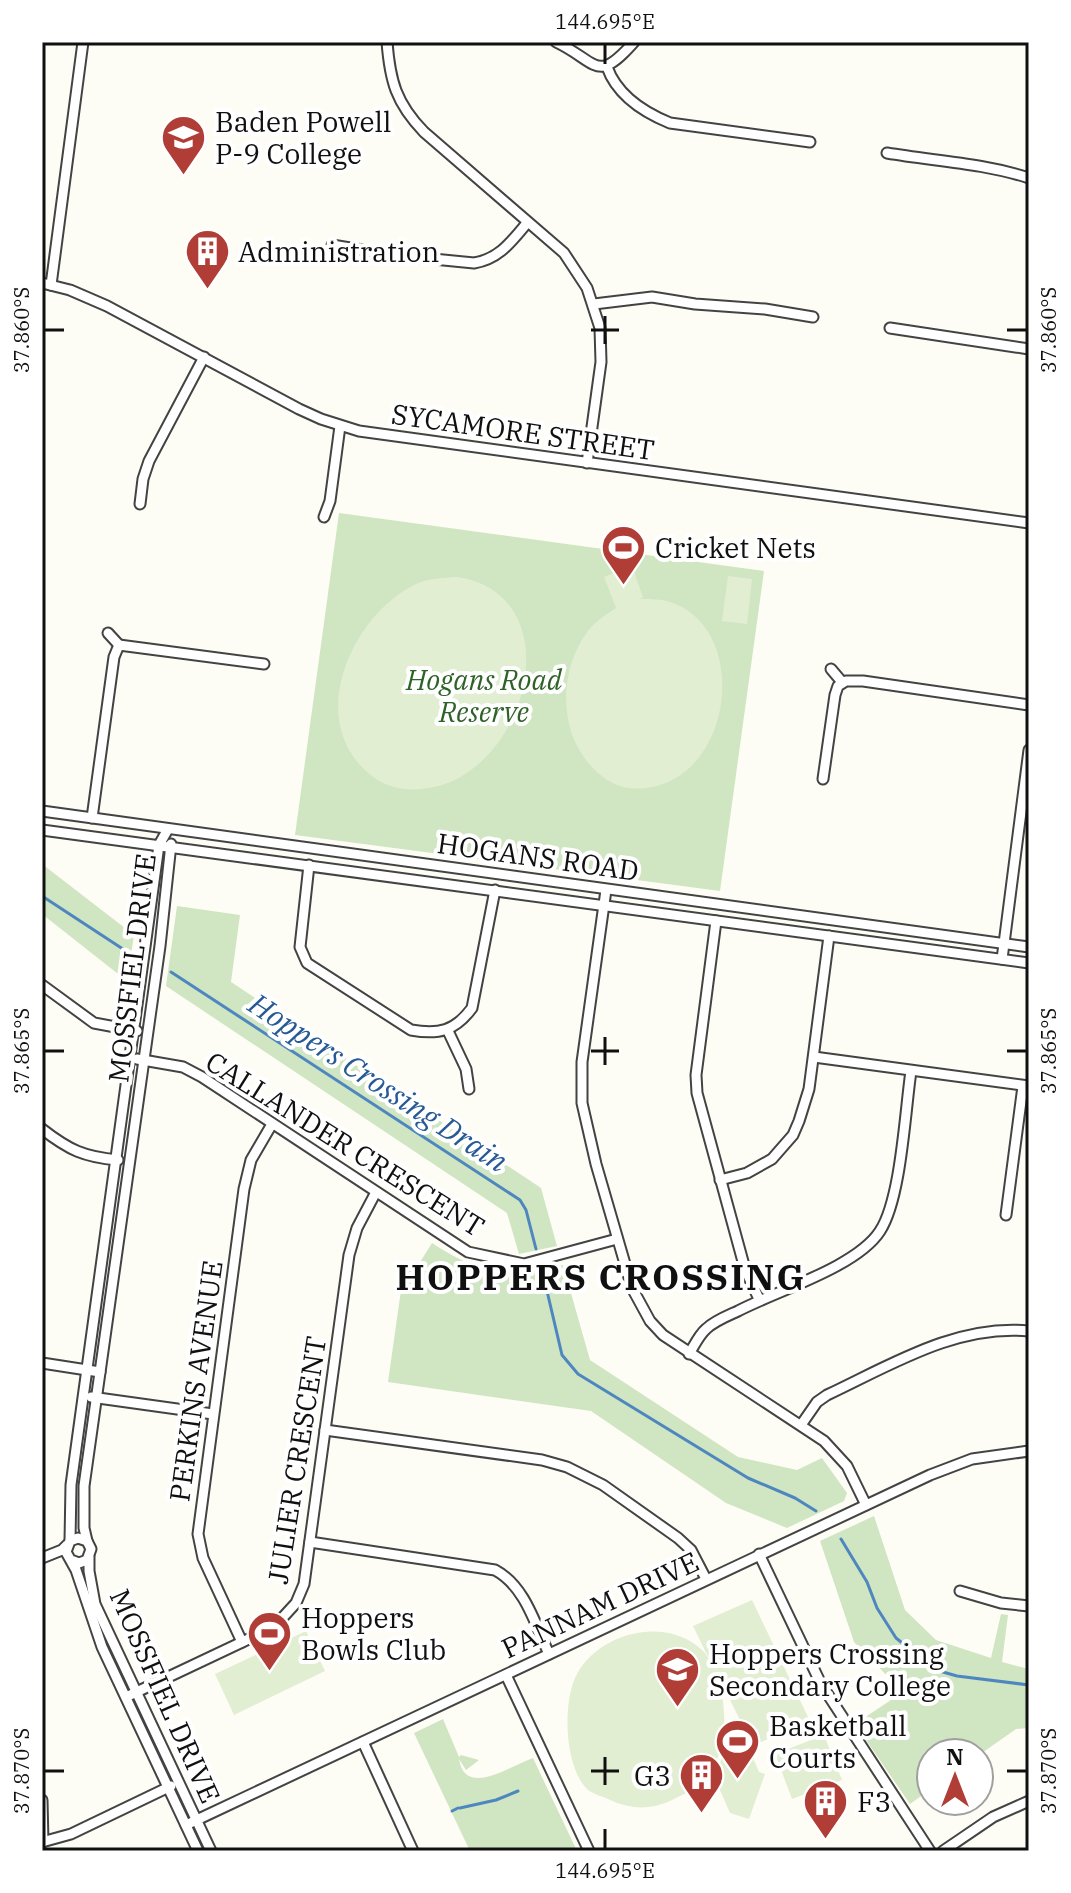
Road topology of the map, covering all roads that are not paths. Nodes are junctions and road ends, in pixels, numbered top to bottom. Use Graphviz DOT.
graph roads {
  1 [pos="83,42"];
  2 [pos="387,42"];
  3 [pos="556,42"];
  4 [pos="634,42"];
  5 [pos="607,67"];
  6 [pos="810,142"];
  7 [pos="887,153"];
  8 [pos="1029,178"];
  9 [pos="527,223"];
  10 [pos="332,245"];
  11 [pos="46,284"];
  12 [pos="594,304"];
  13 [pos="813,317"];
  14 [pos="890,328"];
  15 [pos="1029,349"];
  16 [pos="204,357"];
  17 [pos="340,426"];
  18 [pos="587,463"];
  19 [pos="140,504"];
  20 [pos="324,517"];
  21 [pos="1029,523"];
  22 [pos="108,633"];
  23 [pos="119,645"];
  24 [pos="264,664"];
  25 [pos="831,669"];
  26 [pos="842,682"];
  27 [pos="1029,705"];
  28 [pos="1029,750"];
  29 [pos="823,779"];
  30 [pos="1026,792"];
  31 [pos="42,811"];
  32 [pos="92,818"];
  33 [pos="168,829"];
  34 [pos="42,830"];
  35 [pos="159,845"];
  36 [pos="172,847"];
  37 [pos="309,865"];
  38 [pos="495,890"];
  39 [pos="606,890"];
  40 [pos="685,898"];
  41 [pos="603,905"];
  42 [pos="689,917"];
  43 [pos="716,921"];
  44 [pos="829,936"];
  45 [pos="1003,944"];
  46 [pos="1029,947"];
  47 [pos="1002,959"];
  48 [pos="1029,963"];
  49 [pos="42,985"];
  50 [pos="133,1031"];
  51 [pos="448,1031"];
  52 [pos="146,1033"];
  53 [pos="814,1057"];
  54 [pos="130,1058"];
  55 [pos="143,1060"];
  56 [pos="911,1071"];
  57 [pos="1026,1086"];
  58 [pos="469,1089"];
  59 [pos="272,1124"];
  60 [pos="42,1129"];
  61 [pos="116,1160"];
  62 [pos="129,1162"];
  63 [pos="720,1180"];
  64 [pos="376,1192"];
  65 [pos="1006,1215"];
  66 [pos="617,1239"];
  67 [pos="759,1299"];
  68 [pos="1029,1331"];
  69 [pos="689,1354"];
  70 [pos="42,1363"];
  71 [pos="87,1370"];
  72 [pos="100,1372"];
  73 [pos="84,1395"];
  74 [pos="97,1398"];
  75 [pos="213,1414"];
  76 [pos="801,1425"];
  77 [pos="325,1430"];
  78 [pos="1029,1451"];
  79 [pos="866,1505"];
  80 [pos="87,1541"];
  81 [pos="310,1542"];
  82 [pos="69,1543"];
  83 [pos="759,1554"];
  84 [pos="89,1557"];
  85 [pos="42,1559"];
  86 [pos="70,1559"];
  87 [pos="706,1579"];
  88 [pos="960,1591"];
  89 [pos="1029,1606"];
  90 [pos="242,1642"];
  91 [pos="549,1654"];
  92 [pos="506,1675"];
  93 [pos="136,1692"];
  94 [pos="126,1697"];
  95 [pos="363,1742"];
  96 [pos="179,1782"];
  97 [pos="168,1787"];
  98 [pos="42,1800"];
  99 [pos="1029,1801"];
  100 [pos="197,1820"];
  101 [pos="186,1825"];
  102 [pos="43,1842"];
  103 [pos="408,1850"];
  104 [pos="198,1851"];
  105 [pos="211,1851"];
  106 [pos="589,1851"];
  107 [pos="930,1851"];
  108 [pos="943,1851"];
  1 -- 11 [label="street"];
  2 -- 9 [label="street"];
  3 -- 5 [label="street"];
  4 -- 5 [label="street"];
  5 -- 6 [label="street"];
  7 -- 8 [label="street"];
  9 -- 10 [label="street"];
  9 -- 12 [label="street"];
  11 -- 16 [label="street, SYCAMORE STREET"];
  12 -- 13 [label="street"];
  12 -- 18 [label="street"];
  14 -- 15 [label="street"];
  16 -- 17 [label="street, SYCAMORE STREET"];
  16 -- 19 [label="street"];
  17 -- 18 [label="street, SYCAMORE STREET"];
  17 -- 20 [label="street"];
  18 -- 21 [label="street, SYCAMORE STREET"];
  22 -- 23 [label="street"];
  23 -- 24 [label="street"];
  23 -- 32 [label="street"];
  25 -- 26 [label="street"];
  26 -- 27 [label="street"];
  26 -- 29 [label="street"];
  28 -- 30 [label="street"];
  30 -- 45 [label="street"];
  31 -- 32 [label="street, HOGANS ROAD"];
  32 -- 33 [label="street, HOGANS ROAD"];
  33 -- 35 [label="street, MOSSFIEL DRIVE"];
  33 -- 36 [label="street, MOSSFIEL DRIVE"];
  33 -- 39 [label="street, HOGANS ROAD"];
  34 -- 35 [label="street, HOGANS ROAD"];
  35 -- 36 [label="street, HOGANS ROAD"];
  35 -- 50 [label="street, MOSSFIEL DRIVE"];
  36 -- 37 [label="street, HOGANS ROAD"];
  36 -- 52 [label="street, MOSSFIEL DRIVE"];
  37 -- 38 [label="street, HOGANS ROAD"];
  37 -- 51 [label="street"];
  38 -- 41 [label="street, HOGANS ROAD"];
  38 -- 51 [label="street"];
  39 -- 40 [label="street, HOGANS ROAD"];
  39 -- 41 [label="street"];
  40 -- 42 [label="street"];
  40 -- 45 [label="street, HOGANS ROAD"];
  41 -- 42 [label="street, HOGANS ROAD"];
  41 -- 66 [label="street"];
  42 -- 43 [label="street, HOGANS ROAD"];
  43 -- 44 [label="street, HOGANS ROAD"];
  43 -- 63 [label="street"];
  44 -- 47 [label="street, HOGANS ROAD"];
  44 -- 53 [label="street"];
  45 -- 46 [label="street, HOGANS ROAD"];
  45 -- 47 [label="street"];
  47 -- 48 [label="street, HOGANS ROAD"];
  49 -- 50 [label="street"];
  50 -- 52 [label="street"];
  50 -- 54 [label="street, MOSSFIEL DRIVE"];
  51 -- 58 [label="street"];
  52 -- 55 [label="street, MOSSFIEL DRIVE"];
  53 -- 56 [label="street"];
  53 -- 63 [label="street"];
  54 -- 55 [label="street, CALLANDER CRESCENT"];
  54 -- 61 [label="street, MOSSFIEL DRIVE"];
  55 -- 59 [label="street, CALLANDER CRESCENT"];
  55 -- 62 [label="street, MOSSFIEL DRIVE"];
  56 -- 57 [label="street"];
  56 -- 67 [label="street"];
  57 -- 65 [label="street"];
  59 -- 64 [label="street, CALLANDER CRESCENT"];
  59 -- 75 [label="street, PERKINS AVENUE"];
  60 -- 61 [label="street"];
  61 -- 62 [label="street"];
  61 -- 71 [label="street, MOSSFIEL DRIVE"];
  62 -- 72 [label="street, MOSSFIEL DRIVE"];
  63 -- 67 [label="street"];
  64 -- 66 [label="street, CALLANDER CRESCENT"];
  64 -- 77 [label="street, JULIER CRESCENT"];
  66 -- 69 [label="street"];
  67 -- 69 [label="street"];
  68 -- 76 [label="street"];
  69 -- 76 [label="street"];
  70 -- 71 [label="street"];
  71 -- 72 [label="street"];
  71 -- 73 [label="street, MOSSFIEL DRIVE"];
  72 -- 74 [label="street, MOSSFIEL DRIVE"];
  73 -- 74 [label="street"];
  73 -- 82 [label="street, MOSSFIEL DRIVE"];
  74 -- 75 [label="street"];
  74 -- 80 [label="street, MOSSFIEL DRIVE"];
  75 -- 90 [label="street, PERKINS AVENUE"];
  76 -- 79 [label="street"];
  77 -- 81 [label="street, JULIER CRESCENT"];
  77 -- 87 [label="street"];
  78 -- 79 [label="street, PANNAM DRIVE"];
  79 -- 83 [label="street, PANNAM DRIVE"];
  80 -- 82 [label="street"];
  80 -- 84 [label="street"];
  81 -- 90 [label="street, JULIER CRESCENT"];
  81 -- 91 [label="street"];
  82 -- 85 [label="street"];
  82 -- 86 [label="street"];
  83 -- 87 [label="street, PANNAM DRIVE"];
  83 -- 107 [label="street"];
  84 -- 86 [label="street"];
  84 -- 93 [label="street, MOSSFIEL DRIVE"];
  85 -- 86 [label="street"];
  86 -- 94 [label="street, MOSSFIEL DRIVE"];
  87 -- 91 [label="street, PANNAM DRIVE"];
  88 -- 89 [label="street"];
  90 -- 93 [label="street, JULIER CRESCENT"];
  91 -- 92 [label="street, PANNAM DRIVE"];
  92 -- 95 [label="street, PANNAM DRIVE"];
  92 -- 106 [label="street"];
  93 -- 94 [label="street, JULIER CRESCENT"];
  93 -- 96 [label="street, MOSSFIEL DRIVE"];
  94 -- 97 [label="street, MOSSFIEL DRIVE"];
  95 -- 100 [label="street, PANNAM DRIVE"];
  95 -- 103 [label="street"];
  96 -- 97 [label="street"];
  96 -- 100 [label="street, MOSSFIEL DRIVE"];
  97 -- 101 [label="street, MOSSFIEL DRIVE"];
  97 -- 102 [label="street"];
  98 -- 102 [label="street"];
  99 -- 108 [label="street"];
  100 -- 101 [label="street, PANNAM DRIVE"];
  100 -- 105 [label="street, MOSSFIEL DRIVE"];
  101 -- 104 [label="street, MOSSFIEL DRIVE"];
}
